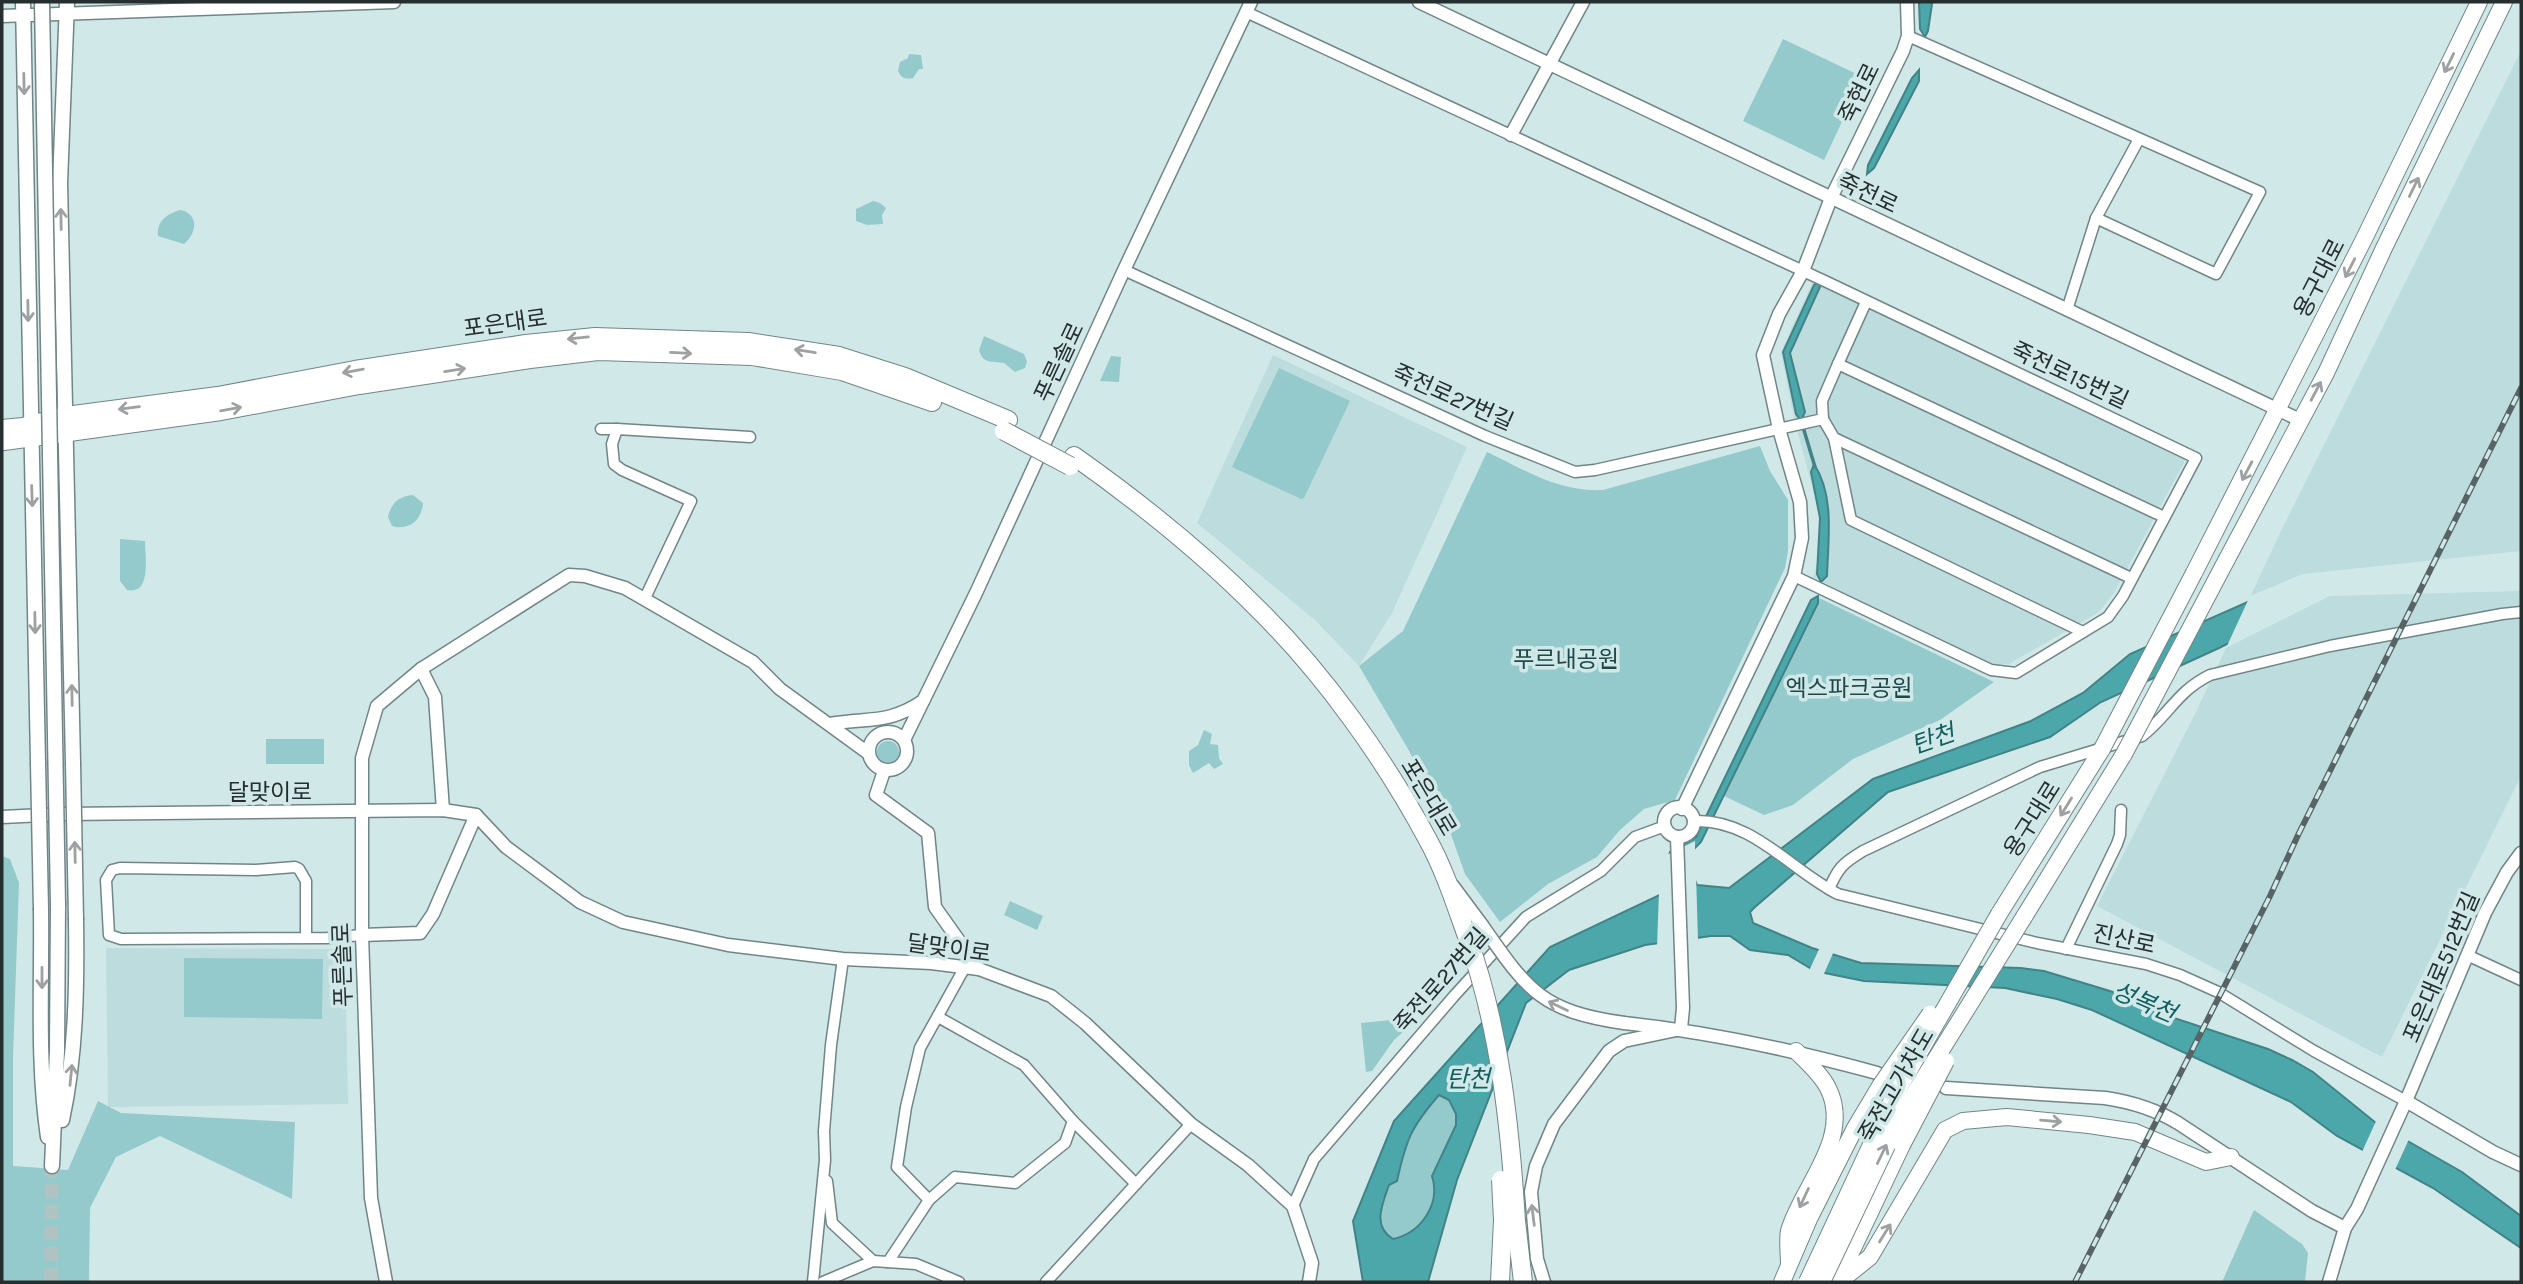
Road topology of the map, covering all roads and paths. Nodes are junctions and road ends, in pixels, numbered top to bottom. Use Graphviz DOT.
graph roads {
  1 [pos="42,2"];
  2 [pos="394,2"];
  3 [pos="1419,2"];
  4 [pos="1583,2"];
  5 [pos="1907,2"];
  6 [pos="2479,2"];
  7 [pos="2504,2"];
  8 [pos="1248,7"];
  9 [pos="23,8"];
  10 [pos="67,8"];
  11 [pos="2,16"];
  12 [pos="1908,36"];
  13 [pos="1551,63"];
  14 [pos="1511,135"];
  15 [pos="2138,139"];
  16 [pos="1831,198"];
  17 [pos="2096,218"];
  18 [pos="1124,270"];
  19 [pos="1803,271"];
  20 [pos="1866,302"];
  21 [pos="2067,310"];
  22 [pos="1838,364"];
  23 [pos="2279,410"];
  24 [pos="1821,420"];
  25 [pos="2301,420"];
  26 [pos="66,425"];
  27 [pos="2,429"];
  28 [pos="601,429"];
  29 [pos="617,429"];
  30 [pos="1779,429"];
  31 [pos="30,432"];
  32 [pos="750,437"];
  33 [pos="1834,438"];
  34 [pos="2,441"];
  35 [pos="1072,461"];
  36 [pos="2164,517"];
  37 [pos="1794,576"];
  38 [pos="2131,578"];
  39 [pos="645,598"];
  40 [pos="2521,612"];
  41 [pos="2083,632"];
  42 [pos="421,669"];
  43 [pos="923,701"];
  44 [pos="830,724"];
  45 [pos="904,740"];
  46 [pos="868,753"];
  47 [pos="884,771"];
  48 [pos="1682,809"];
  49 [pos="443,810"];
  50 [pos="2121,810"];
  51 [pos="361,812"];
  52 [pos="476,815"];
  53 [pos="2,817"];
  54 [pos="1700,821"];
  55 [pos="1665,826"];
  56 [pos="1677,844"];
  57 [pos="2521,853"];
  58 [pos="1442,870"];
  59 [pos="1834,891"];
  60 [pos="1999,914"];
  61 [pos="2024,917"];
  62 [pos="362,935"];
  63 [pos="306,938"];
  64 [pos="1463,941"];
  65 [pos="2066,949"];
  66 [pos="2467,955"];
  67 [pos="843,958"];
  68 [pos="965,967"];
  69 [pos="979,969"];
  70 [pos="2521,980"];
  71 [pos="938,1017"];
  72 [pos="1681,1029"];
  73 [pos="1796,1051"];
  74 [pos="1877,1073"];
  75 [pos="1946,1088"];
  76 [pos="2406,1101"];
  77 [pos="1073,1121"];
  78 [pos="1191,1124"];
  79 [pos="2231,1157"];
  80 [pos="825,1160"];
  81 [pos="2521,1165"];
  82 [pos="52,1166"];
  83 [pos="1136,1184"];
  84 [pos="929,1200"];
  85 [pos="1293,1206"];
  86 [pos="1509,1221"];
  87 [pos="2345,1228"];
  88 [pos="873,1261"];
  89 [pos="888,1262"];
  90 [pos="1784,1276"];
  91 [pos="386,1282"];
  92 [pos="813,1282"];
  93 [pos="823,1282"];
  94 [pos="960,1282"];
  95 [pos="1046,1282"];
  96 [pos="1309,1282"];
  97 [pos="1500,1282"];
  98 [pos="1523,1282"];
  99 [pos="1544,1282"];
  100 [pos="1807,1282"];
  101 [pos="1822,1282"];
  102 [pos="1838,1282"];
  103 [pos="2329,1282"];
  1 -- 82 [label="main road, bridge"];
  2 -- 10 [label="street"];
  3 -- 13 [label="street, 죽전로"];
  4 -- 13 [label="street"];
  5 -- 12 [label="street, 죽현로"];
  6 -- 23 [label="main road, 용구대로, one-way"];
  25 -- 7 [label="main road, 용구대로, one-way"];
  8 -- 14 [label="street, 죽전로15번길"];
  8 -- 18 [label="street, 푸른솔로"];
  9 -- 10 [label="street"];
  9 -- 11 [label="street"];
  9 -- 31 [label="main road, one-way"];
  26 -- 10 [label="main road, one-way"];
  12 -- 15 [label="street"];
  12 -- 16 [label="street, 죽현로"];
  13 -- 14 [label="street"];
  13 -- 16 [label="street, 죽전로"];
  14 -- 19 [label="street, 죽전로15번길"];
  15 -- 17 [label="street"];
  15 -- 17 [label="street"];
  16 -- 19 [label="street"];
  16 -- 21 [label="street, 죽전로"];
  17 -- 21 [label="street"];
  18 -- 30 [label="street, 죽전로27번길"];
  18 -- 43 [label="street, 푸른솔로"];
  19 -- 20 [label="street, 죽전로15번길"];
  19 -- 30 [label="street"];
  20 -- 22 [label="street"];
  20 -- 36 [label="street, 죽전로15번길"];
  21 -- 23 [label="street, 죽전로"];
  22 -- 24 [label="street"];
  22 -- 36 [label="street"];
  23 -- 25 [label="street, 죽전로"];
  23 -- 60 [label="main road, 용구대로, one-way, bridge"];
  24 -- 30 [label="street"];
  24 -- 33 [label="street"];
  25 -- 61 [label="main road, 용구대로, bridge"];
  26 -- 31 [label="highway, 포은대로"];
  26 -- 35 [label="highway, 포은대로, bridge"];
  82 -- 26 [label="main road, one-way, bridge"];
  27 -- 31 [label="highway, 포은대로"];
  28 -- 29 [label="street"];
  29 -- 32 [label="street"];
  29 -- 39 [label="street"];
  30 -- 37 [label="street"];
  31 -- 34 [label="highway, 포은대로"];
  31 -- 82 [label="main road, one-way, bridge"];
  33 -- 38 [label="street"];
  33 -- 41 [label="street"];
  35 -- 58 [label="highway, 포은대로"];
  35 -- 64 [label="highway, 포은대로"];
  36 -- 38 [label="street, 죽전로15번길"];
  37 -- 41 [label="street, 죽전로15번길"];
  37 -- 48 [label="street"];
  38 -- 41 [label="street, 죽전로15번길"];
  39 -- 42 [label="street, 푸른솔로"];
  39 -- 44 [label="street, 푸른솔로"];
  40 -- 59 [label="street"];
  42 -- 49 [label="street"];
  42 -- 51 [label="street, 푸른솔로"];
  43 -- 44 [label="street"];
  43 -- 45 [label="street, 푸른솔로"];
  44 -- 46 [label="street, 푸른솔로"];
  45 -- 46 [label="street"];
  45 -- 47 [label="street"];
  46 -- 47 [label="street"];
  47 -- 69 [label="street"];
  48 -- 54 [label="street"];
  48 -- 55 [label="street"];
  49 -- 51 [label="street, 달맞이로"];
  49 -- 52 [label="street, 달맞이로"];
  50 -- 65 [label="street"];
  51 -- 53 [label="street, 달맞이로"];
  51 -- 62 [label="street, 푸른솔로"];
  52 -- 62 [label="street"];
  52 -- 67 [label="street, 달맞이로"];
  54 -- 56 [label="street"];
  54 -- 59 [label="street, 진산로"];
  55 -- 56 [label="street"];
  55 -- 85 [label="street, 죽전로27번길"];
  56 -- 72 [label="street"];
  57 -- 66 [label="street, 포은대로512번길"];
  58 -- 64 [label="highway, 포은대로"];
  72 -- 58 [label="street, one-way, bridge"];
  59 -- 65 [label="street, 진산로"];
  60 -- 90 [label="main road, bridge"];
  60 -- 100 [label="main road, 죽전고가차도, bridge"];
  101 -- 61 [label="main road, 죽전고가차도, one-way, bridge"];
  61 -- 102 [label="main road, bridge"];
  62 -- 63 [label="street"];
  62 -- 91 [label="street, 푸른솔로"];
  63 -- 63 [label="street"];
  64 -- 86 [label="highway, 포은대로, bridge"];
  65 -- 76 [label="street, 진산로"];
  66 -- 70 [label="street"];
  66 -- 76 [label="street, 포은대로512번길"];
  67 -- 68 [label="street, 달맞이로"];
  67 -- 80 [label="street"];
  68 -- 69 [label="street, 달맞이로"];
  68 -- 71 [label="street"];
  69 -- 78 [label="street, 달맞이로"];
  71 -- 77 [label="street"];
  71 -- 84 [label="street"];
  72 -- 73 [label="street"];
  99 -- 72 [label="street, one-way"];
  73 -- 74 [label="street"];
  73 -- 90 [label="main road, one-way"];
  75 -- 79 [label="street"];
  76 -- 81 [label="street, 진산로"];
  76 -- 87 [label="street, 포은대로512번길"];
  77 -- 83 [label="street"];
  77 -- 84 [label="street"];
  78 -- 83 [label="street"];
  78 -- 85 [label="street, 달맞이로"];
  79 -- 87 [label="street"];
  102 -- 79 [label="main road, one-way"];
  80 -- 88 [label="street"];
  80 -- 92 [label="street"];
  83 -- 95 [label="street"];
  84 -- 89 [label="street"];
  85 -- 96 [label="street, 달맞이로"];
  86 -- 97 [label="highway, 포은대로"];
  86 -- 98 [label="highway, 포은대로"];
  87 -- 103 [label="street"];
  88 -- 89 [label="street"];
  88 -- 93 [label="street"];
  89 -- 94 [label="street"];
}
